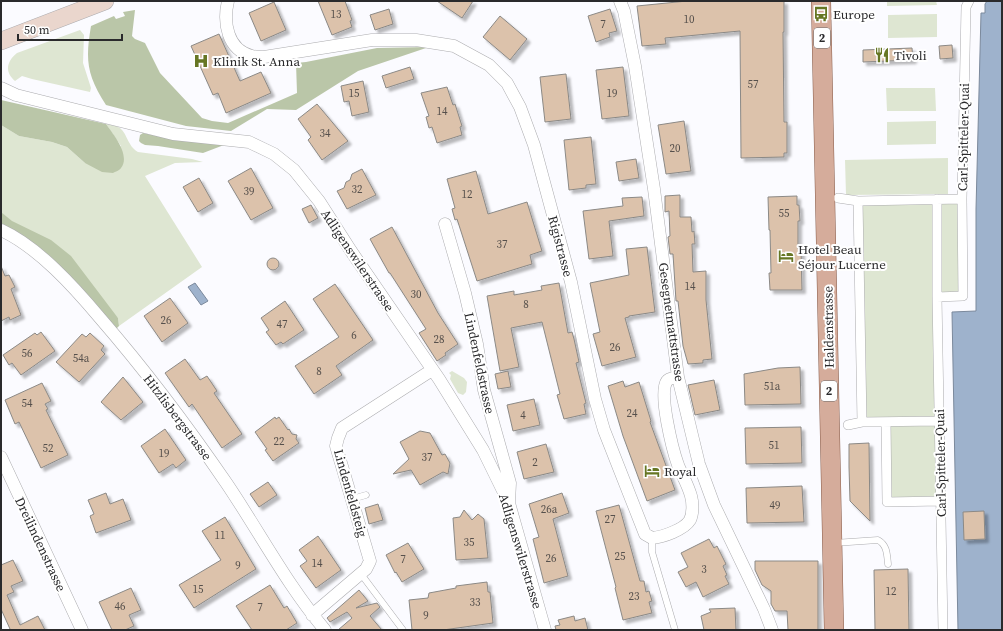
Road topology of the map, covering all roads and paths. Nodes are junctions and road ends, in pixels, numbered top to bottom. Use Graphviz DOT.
graph roads {
  1 [pos="105,1"];
  2 [pos="228,1"];
  3 [pos="620,1"];
  4 [pos="821,1"];
  5 [pos="969,1"];
  6 [pos="1,41"];
  7 [pos="1,88"];
  8 [pos="838,198"];
  9 [pos="937,199"];
  10 [pos="962,199"];
  11 [pos="858,201"];
  12 [pos="445,224"];
  13 [pos="1,230"];
  14 [pos="937,297"];
  15 [pos="432,370"];
  16 [pos="678,377"];
  17 [pos="940,421"];
  18 [pos="862,422"];
  19 [pos="886,422"];
  20 [pos="848,425"];
  21 [pos="1,457"];
  22 [pos="366,495"];
  23 [pos="352,499"];
  24 [pos="941,501"];
  25 [pos="509,503"];
  26 [pos="652,538"];
  27 [pos="833,543"];
  28 [pos="888,564"];
  29 [pos="361,574"];
  30 [pos="312,615"];
  31 [pos="82,630"];
  32 [pos="325,630"];
  33 [pos="403,630"];
  34 [pos="545,630"];
  35 [pos="675,630"];
  36 [pos="772,630"];
  37 [pos="834,630"];
  38 [pos="943,630"];
  1 -- 6 [label="main road"];
  2 -- 26 [label="street, Rigistrasse"];
  3 -- 16 [label="street, Gesegnetmattstrasse"];
  4 -- 27 [label="main road, Haldenstrasse / 2"];
  5 -- 10 [label="street, Carl-Spitteler-Quai"];
  7 -- 15 [label="street, Adligenswilerstrasse"];
  8 -- 11 [label="street"];
  9 -- 10 [label="street"];
  9 -- 11 [label="street"];
  9 -- 14 [label="street, Carl-Spitteler-Quai"];
  10 -- 14 [label="street, Carl-Spitteler-Quai"];
  11 -- 18 [label="street"];
  12 -- 25 [label="street, Lindenfeldstrasse"];
  13 -- 30 [label="street, Hitzlisbergstrasse"];
  14 -- 17 [label="street, Carl-Spitteler-Quai"];
  15 -- 23 [label="street, Lindenfeldsteig"];
  15 -- 25 [label="street, Adligenswilerstrasse"];
  16 -- 26 [label="street"];
  16 -- 36 [label="street, Gesegnetmattstrasse"];
  17 -- 19 [label="street"];
  17 -- 24 [label="street, Carl-Spitteler-Quai"];
  18 -- 19 [label="street"];
  18 -- 20 [label="street"];
  19 -- 24 [label="street"];
  21 -- 31 [label="street, Dreilindenstrasse"];
  22 -- 23 [label="lane"];
  23 -- 29 [label="street, Lindenfeldsteig"];
  24 -- 38 [label="street, Carl-Spitteler-Quai"];
  25 -- 34 [label="street, Adligenswilerstrasse"];
  26 -- 35 [label="lane"];
  27 -- 28 [label="lane"];
  27 -- 37 [label="main road, Haldenstrasse / 2"];
  29 -- 30 [label="street, Lindenfeldsteig"];
  29 -- 33 [label="lane"];
  30 -- 32 [label="street, Hitzlisbergstrasse"];
}
